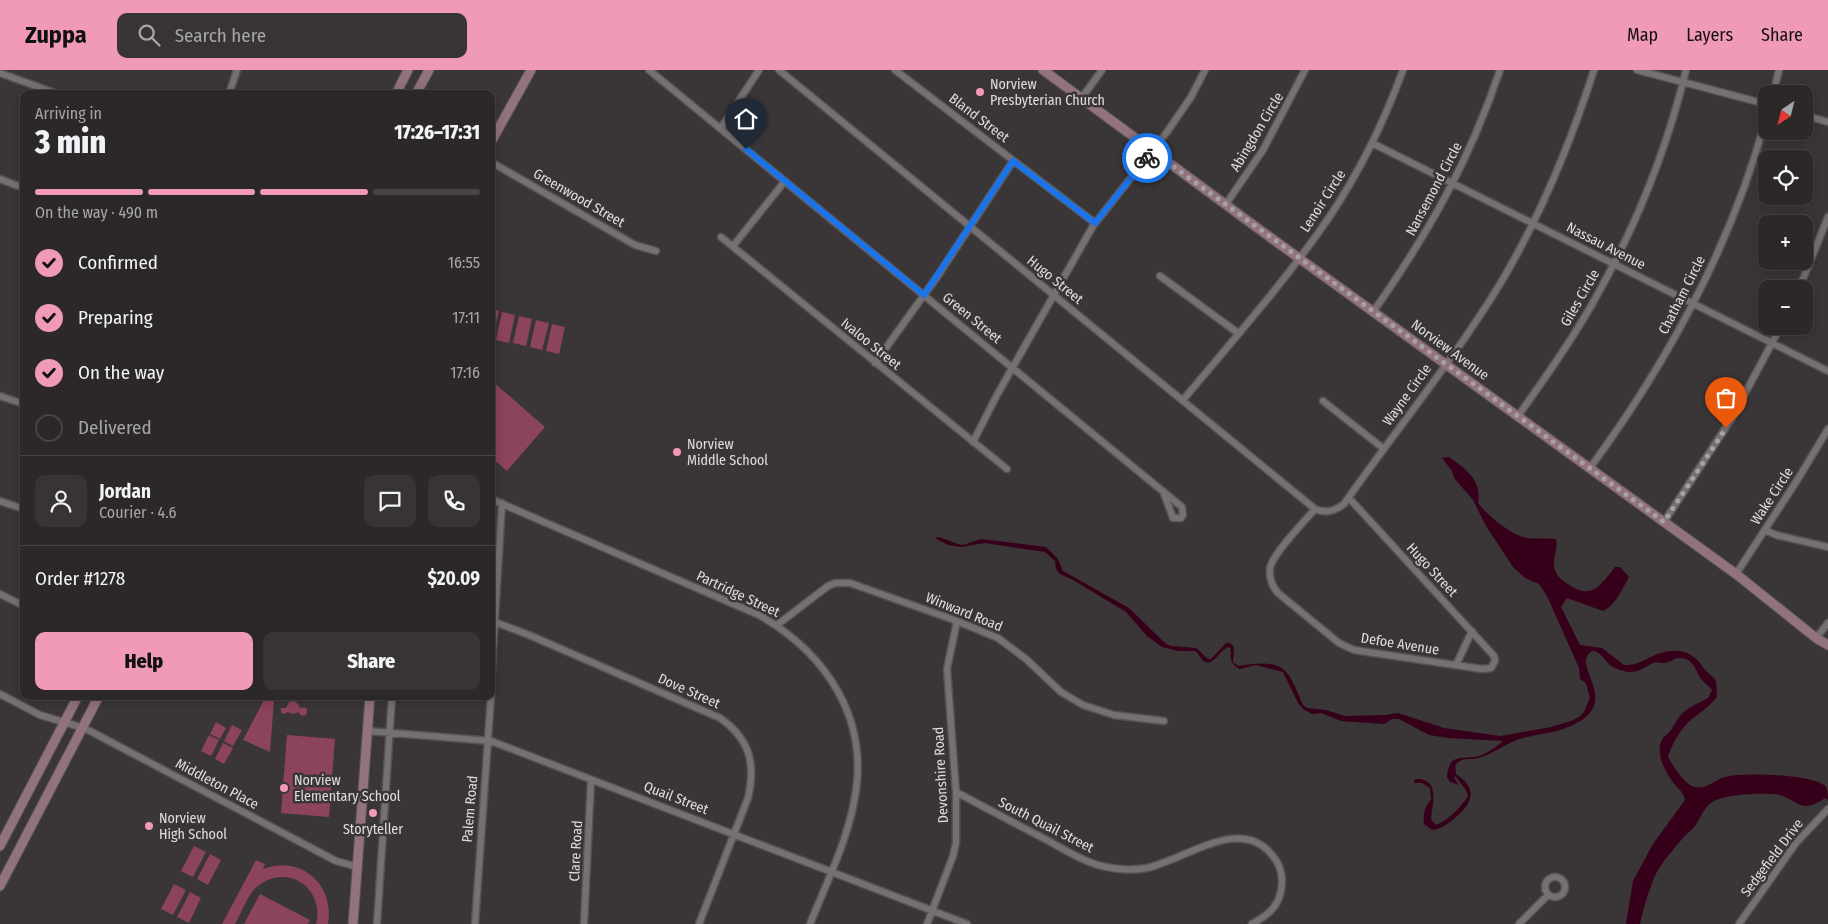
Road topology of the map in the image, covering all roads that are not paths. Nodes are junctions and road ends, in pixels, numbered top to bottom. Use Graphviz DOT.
graph roads {
  1 [pos="237,70"];
  2 [pos="408,70"];
  3 [pos="429,70"];
  4 [pos="531,70"];
  5 [pos="649,70"];
  6 [pos="759,70"];
  7 [pos="779,70"];
  8 [pos="895,70"];
  9 [pos="1043,70"];
  10 [pos="1102,70"];
  11 [pos="1206,70"];
  12 [pos="1305,70"];
  13 [pos="1403,70"];
  14 [pos="1500,70"];
  15 [pos="1594,70"];
  16 [pos="1638,70"];
  17 [pos="1686,70"];
  18 [pos="1779,70"];
  19 [pos="0,73"];
  20 [pos="1683,82"];
  21 [pos="1775,85"];
  22 [pos="47,90"];
  23 [pos="230,90"];
  24 [pos="398,90"];
  25 [pos="418,90"];
  26 [pos="1080,99"];
  27 [pos="1758,102"];
  28 [pos="1813,118"];
  29 [pos="1828,122"];
  30 [pos="721,128"];
  31 [pos="495,135"];
  32 [pos="1758,140"];
  33 [pos="1372,143"];
  34 [pos="1152,151"];
  35 [pos="1013,161"];
  36 [pos="495,164"];
  37 [pos="0,180"];
  38 [pos="785,181"];
  39 [pos="1453,183"];
  40 [pos="18,186"];
  41 [pos="1226,204"];
  42 [pos="1828,217"];
  43 [pos="1095,223"];
  44 [pos="1534,224"];
  45 [pos="970,227"];
  46 [pos="721,237"];
  47 [pos="733,246"];
  48 [pos="656,251"];
  49 [pos="1300,258"];
  50 [pos="1613,264"];
  51 [pos="1160,276"];
  52 [pos="1803,280"];
  53 [pos="1053,294"];
  54 [pos="924,295"];
  55 [pos="1693,303"];
  56 [pos="1374,312"];
  57 [pos="1238,333"];
  58 [pos="1778,335"];
  59 [pos="1774,343"];
  60 [pos="874,363"];
  61 [pos="1445,364"];
  62 [pos="1013,367"];
  63 [pos="1828,371"];
  64 [pos="0,396"];
  65 [pos="1183,400"];
  66 [pos="1323,401"];
  67 [pos="20,403"];
  68 [pos="1518,416"];
  69 [pos="1828,429"];
  70 [pos="973,442"];
  71 [pos="1384,449"];
  72 [pos="1590,468"];
  73 [pos="1007,469"];
  74 [pos="1163,491"];
  75 [pos="1348,498"];
  76 [pos="0,500"];
  77 [pos="495,500"];
  78 [pos="502,503"];
  79 [pos="20,508"];
  80 [pos="1315,509"];
  81 [pos="1664,522"];
  82 [pos="1765,530"];
  83 [pos="1828,547"];
  84 [pos="1736,574"];
  85 [pos="0,594"];
  86 [pos="20,604"];
  87 [pos="958,620"];
  88 [pos="495,622"];
  89 [pos="1828,623"];
  90 [pos="777,625"];
  91 [pos="1472,631"];
  92 [pos="1816,638"];
  93 [pos="1828,645"];
  94 [pos="1828,652"];
  95 [pos="1456,665"];
  96 [pos="0,694"];
  97 [pos="76,700"];
  98 [pos="97,700"];
  99 [pos="370,700"];
  100 [pos="392,700"];
  101 [pos="490,700"];
  102 [pos="1164,720"];
  103 [pos="64,722"];
  104 [pos="82,728"];
  105 [pos="368,731"];
  106 [pos="390,732"];
  107 [pos="488,740"];
  108 [pos="591,780"];
  109 [pos="956,792"];
  110 [pos="1828,808"];
  111 [pos="734,835"];
  112 [pos="0,846"];
  113 [pos="358,867"];
  114 [pos="831,871"];
  115 [pos="0,886"];
  116 [pos="1548,895"];
  117 [pos="932,910"];
  118 [pos="353,924"];
  119 [pos="377,924"];
  120 [pos="476,924"];
  121 [pos="584,924"];
  122 [pos="699,924"];
  123 [pos="810,924"];
  124 [pos="927,924"];
  125 [pos="967,924"];
  126 [pos="1252,924"];
  127 [pos="1519,924"];
  128 [pos="1739,924"];
  1 -- 23 [label="street"];
  2 -- 24 [label="street"];
  3 -- 25 [label="street"];
  4 -- 31 [label="street"];
  5 -- 30 [label="street, Green Street"];
  6 -- 30 [label="street"];
  7 -- 45 [label="street, Hugo Street"];
  8 -- 35 [label="street, Bland Street"];
  9 -- 26 [label="street, Norview Avenue"];
  10 -- 26 [label="street"];
  11 -- 34 [label="street"];
  12 -- 41 [label="street, Abingdon Circle"];
  13 -- 33 [label="street, Lenoir Circle"];
  14 -- 39 [label="street, Nansemond Circle"];
  15 -- 44 [label="street, Wayne Circle"];
  16 -- 20 [label="street"];
  17 -- 20 [label="street, Giles Circle"];
  18 -- 21 [label="street"];
  19 -- 22 [label="street"];
  20 -- 27 [label="street"];
  20 -- 50 [label="street, Giles Circle"];
  26 -- 34 [label="street, Norview Avenue"];
  28 -- 29 [label="street"];
  30 -- 38 [label="street, Green Street"];
  32 -- 55 [label="street, Chatham Circle"];
  33 -- 39 [label="street, Nassau Avenue"];
  33 -- 49 [label="street, Lenoir Circle"];
  34 -- 41 [label="street, Norview Avenue"];
  34 -- 43 [label="street"];
  35 -- 43 [label="street, Bland Street"];
  35 -- 45 [label="street"];
  36 -- 48 [label="street, Greenwood Street"];
  37 -- 40 [label="street"];
  38 -- 47 [label="street"];
  38 -- 54 [label="street, Green Street"];
  39 -- 44 [label="street, Nassau Avenue"];
  39 -- 56 [label="street, Nansemond Circle"];
  41 -- 49 [label="street, Norview Avenue"];
  42 -- 52 [label="street"];
  43 -- 53 [label="street"];
  44 -- 50 [label="street, Nassau Avenue"];
  44 -- 61 [label="street, Wayne Circle"];
  45 -- 53 [label="street, Hugo Street"];
  45 -- 54 [label="street"];
  46 -- 47 [label="street, Ivaloo Street"];
  47 -- 60 [label="street, Ivaloo Street"];
  49 -- 56 [label="street, Norview Avenue"];
  49 -- 57 [label="street, Lenoir Circle"];
  50 -- 55 [label="street, Nassau Avenue"];
  50 -- 68 [label="street, Giles Circle"];
  51 -- 57 [label="street"];
  53 -- 62 [label="street"];
  53 -- 65 [label="street, Hugo Street"];
  54 -- 60 [label="street"];
  54 -- 62 [label="street, Green Street"];
  55 -- 59 [label="street, Nassau Avenue"];
  55 -- 72 [label="street, Chatham Circle"];
  56 -- 61 [label="street, Norview Avenue"];
  57 -- 65 [label="street, Lenoir Circle"];
  58 -- 59 [label="street"];
  59 -- 63 [label="street, Nassau Avenue"];
  59 -- 81 [label="street"];
  60 -- 70 [label="street, Ivaloo Street"];
  61 -- 68 [label="street, Norview Avenue"];
  61 -- 71 [label="street, Wayne Circle"];
  62 -- 70 [label="street"];
  62 -- 74 [label="street, Green Street"];
  64 -- 67 [label="street"];
  65 -- 80 [label="street, Hugo Street"];
  66 -- 71 [label="street"];
  68 -- 72 [label="street, Norview Avenue"];
  69 -- 82 [label="street, Wake Circle"];
  70 -- 73 [label="street, Ivaloo Street"];
  71 -- 75 [label="street, Wayne Circle"];
  72 -- 81 [label="street, Norview Avenue"];
  75 -- 80 [label="street, Wayne Circle"];
  75 -- 91 [label="street, Hugo Street"];
  76 -- 79 [label="street"];
  77 -- 78 [label="street, Partridge Street"];
  78 -- 88 [label="street"];
  78 -- 90 [label="street, Partridge Street"];
  80 -- 95 [label="street, Defoe Avenue"];
  81 -- 84 [label="street, Norview Avenue"];
  82 -- 83 [label="street"];
  82 -- 84 [label="street, Wake Circle"];
  84 -- 92 [label="street, Norview Avenue"];
  85 -- 86 [label="street"];
  87 -- 90 [label="street, Winward Road"];
  87 -- 102 [label="street, Winward Road"];
  87 -- 109 [label="street, Devonshire Road"];
  88 -- 111 [label="street, Dove Street"];
  89 -- 92 [label="street"];
  90 -- 114 [label="street, Partridge Street"];
  91 -- 95 [label="street"];
  91 -- 95 [label="street, Defoe Avenue"];
  92 -- 93 [label="street, Norview Avenue"];
  92 -- 94 [label="street, Norview Avenue"];
  96 -- 103 [label="street, Middleton Place"];
  97 -- 103 [label="street"];
  98 -- 104 [label="street"];
  99 -- 105 [label="street"];
  100 -- 106 [label="street"];
  101 -- 107 [label="street, Palem Road"];
  103 -- 104 [label="street, Middleton Place"];
  103 -- 112 [label="street"];
  104 -- 113 [label="street, Middleton Place"];
  104 -- 115 [label="street"];
  105 -- 106 [label="street, Quail Street"];
  105 -- 113 [label="street"];
  106 -- 107 [label="street, Quail Street"];
  106 -- 119 [label="street"];
  107 -- 108 [label="street, Quail Street"];
  107 -- 120 [label="street, Palem Road"];
  108 -- 111 [label="street, Quail Street"];
  108 -- 121 [label="street, Clare Road"];
  109 -- 117 [label="street, Devonshire Road"];
  109 -- 126 [label="street, South Quail Street"];
  110 -- 128 [label="street, Sedgefield Drive"];
  111 -- 114 [label="street, Quail Street"];
  111 -- 122 [label="street, Dove Street"];
  113 -- 118 [label="street"];
  114 -- 117 [label="street, Quail Street"];
  114 -- 123 [label="street, Partridge Street"];
  116 -- 127 [label="street"];
  117 -- 124 [label="street, Devonshire Road"];
  117 -- 125 [label="street, Quail Street"];
}
